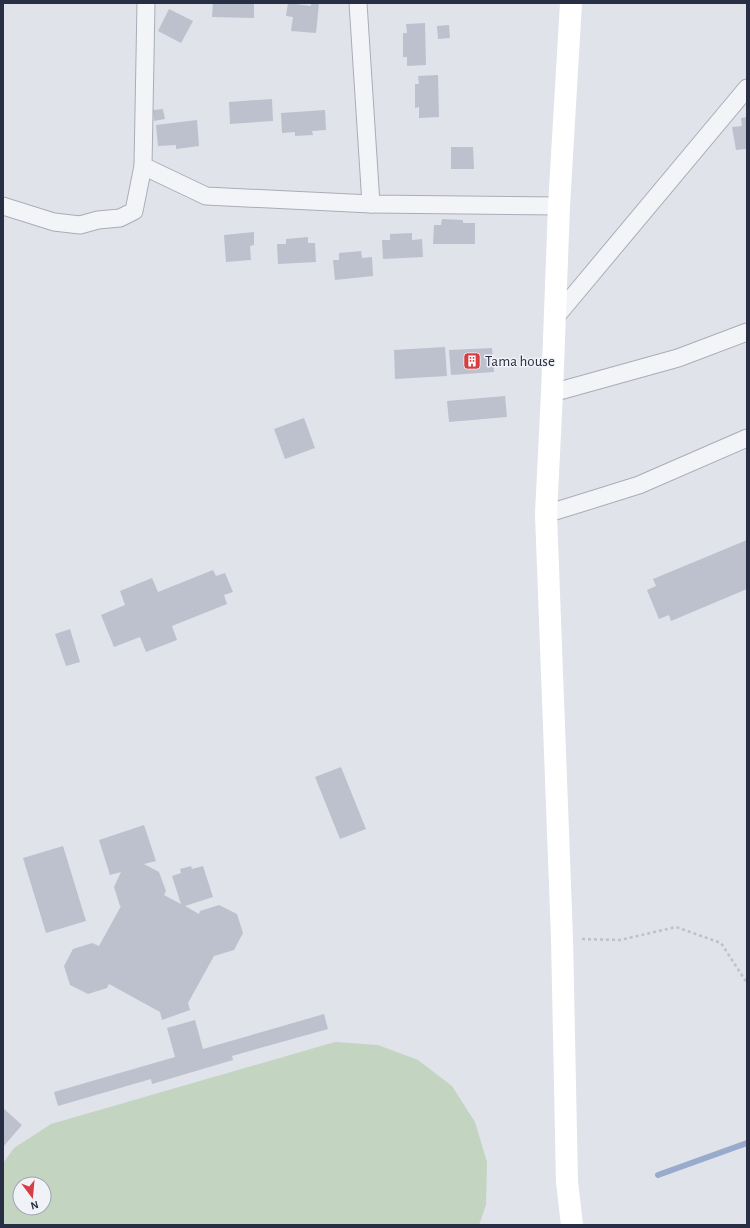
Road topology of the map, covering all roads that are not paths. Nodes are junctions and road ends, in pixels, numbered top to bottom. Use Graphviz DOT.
graph roads {
  1 [pos="146,3"];
  2 [pos="358,3"];
  3 [pos="571,3"];
  4 [pos="747,88"];
  5 [pos="143,166"];
  6 [pos="371,204"];
  7 [pos="3,206"];
  8 [pos="559,206"];
  9 [pos="554,319"];
  10 [pos="747,332"];
  11 [pos="552,393"];
  12 [pos="747,438"];
  13 [pos="546,514"];
  14 [pos="572,1225"];
  1 -- 5 [label="street"];
  2 -- 6 [label="street"];
  3 -- 8 [label="street"];
  4 -- 9 [label="street"];
  5 -- 6 [label="street"];
  5 -- 7 [label="street"];
  6 -- 8 [label="street"];
  8 -- 9 [label="street"];
  9 -- 11 [label="street"];
  10 -- 11 [label="street"];
  11 -- 13 [label="street"];
  12 -- 13 [label="street"];
  13 -- 14 [label="street"];
}
